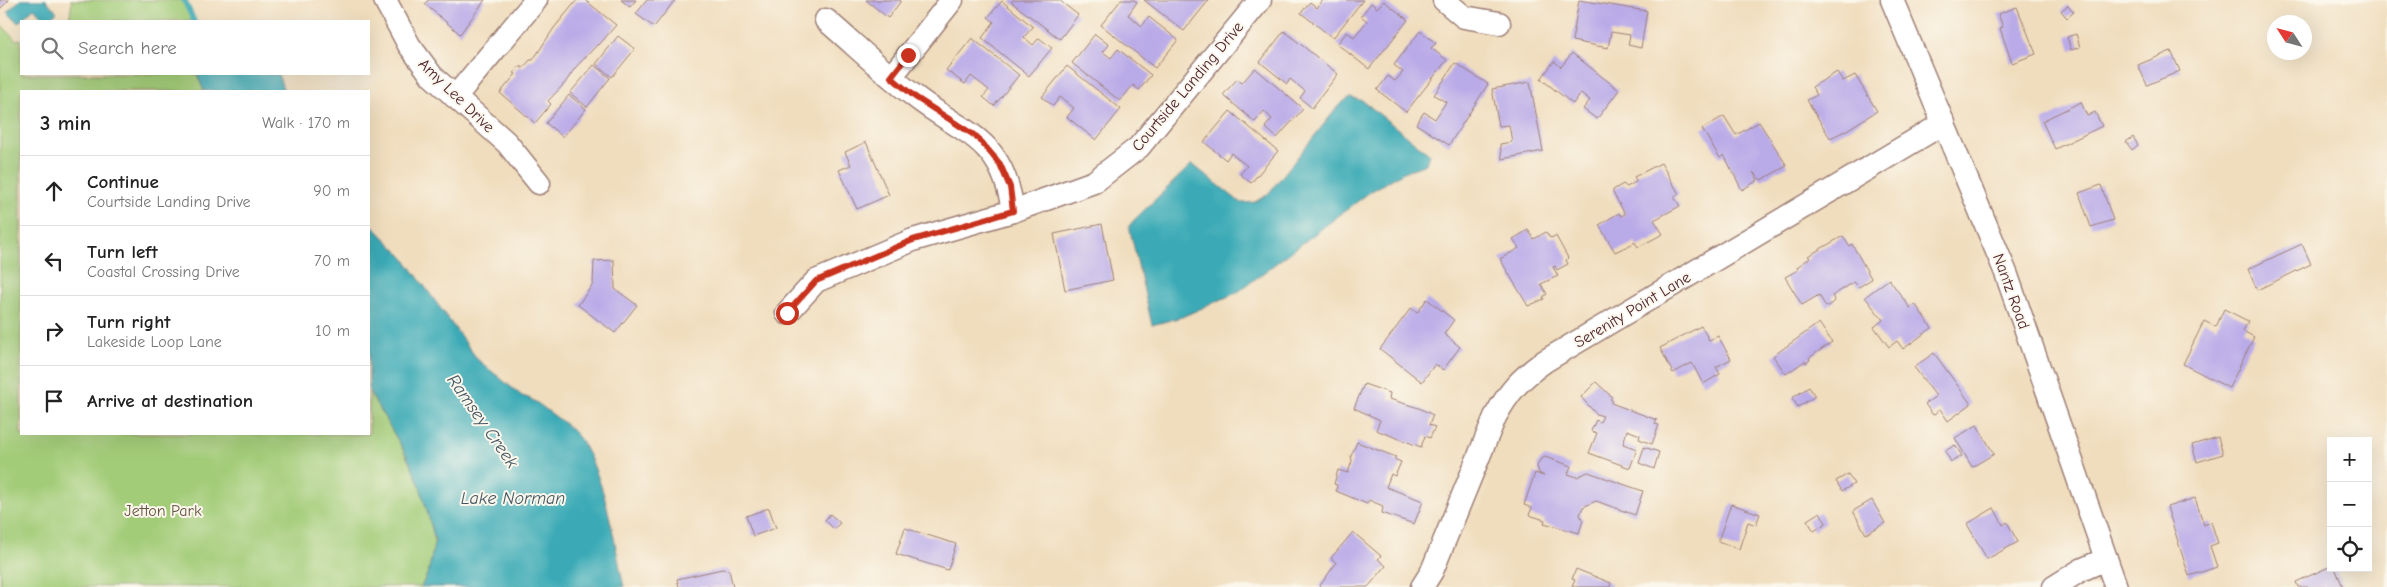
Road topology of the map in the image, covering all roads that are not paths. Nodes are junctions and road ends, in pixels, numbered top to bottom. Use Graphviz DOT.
graph roads {
  1 [pos="385,0"];
  2 [pos="536,0"];
  3 [pos="952,0"];
  4 [pos="1260,0"];
  5 [pos="1444,0"];
  6 [pos="1892,0"];
  7 [pos="826,20"];
  8 [pos="1499,23"];
  9 [pos="891,77"];
  10 [pos="454,97"];
  11 [pos="1944,123"];
  12 [pos="539,183"];
  13 [pos="1013,211"];
  14 [pos="787,313"];
  15 [pos="2106,559"];
  16 [pos="1422,587"];
  17 [pos="2054,587"];
  18 [pos="2116,587"];
  1 -- 10 [label="street, Amy Lee Drive"];
  2 -- 10 [label="street"];
  3 -- 9 [label="street"];
  4 -- 13 [label="street, Courtside Landing Drive"];
  5 -- 8 [label="street"];
  6 -- 11 [label="street, Nantz Road"];
  7 -- 9 [label="street"];
  9 -- 13 [label="street"];
  10 -- 12 [label="street, Amy Lee Drive"];
  11 -- 15 [label="street, Nantz Road"];
  11 -- 16 [label="street, Serenity Point Lane"];
  13 -- 14 [label="street, Courtside Landing Drive"];
  15 -- 17 [label="street"];
  15 -- 18 [label="street, Nantz Road"];
}
